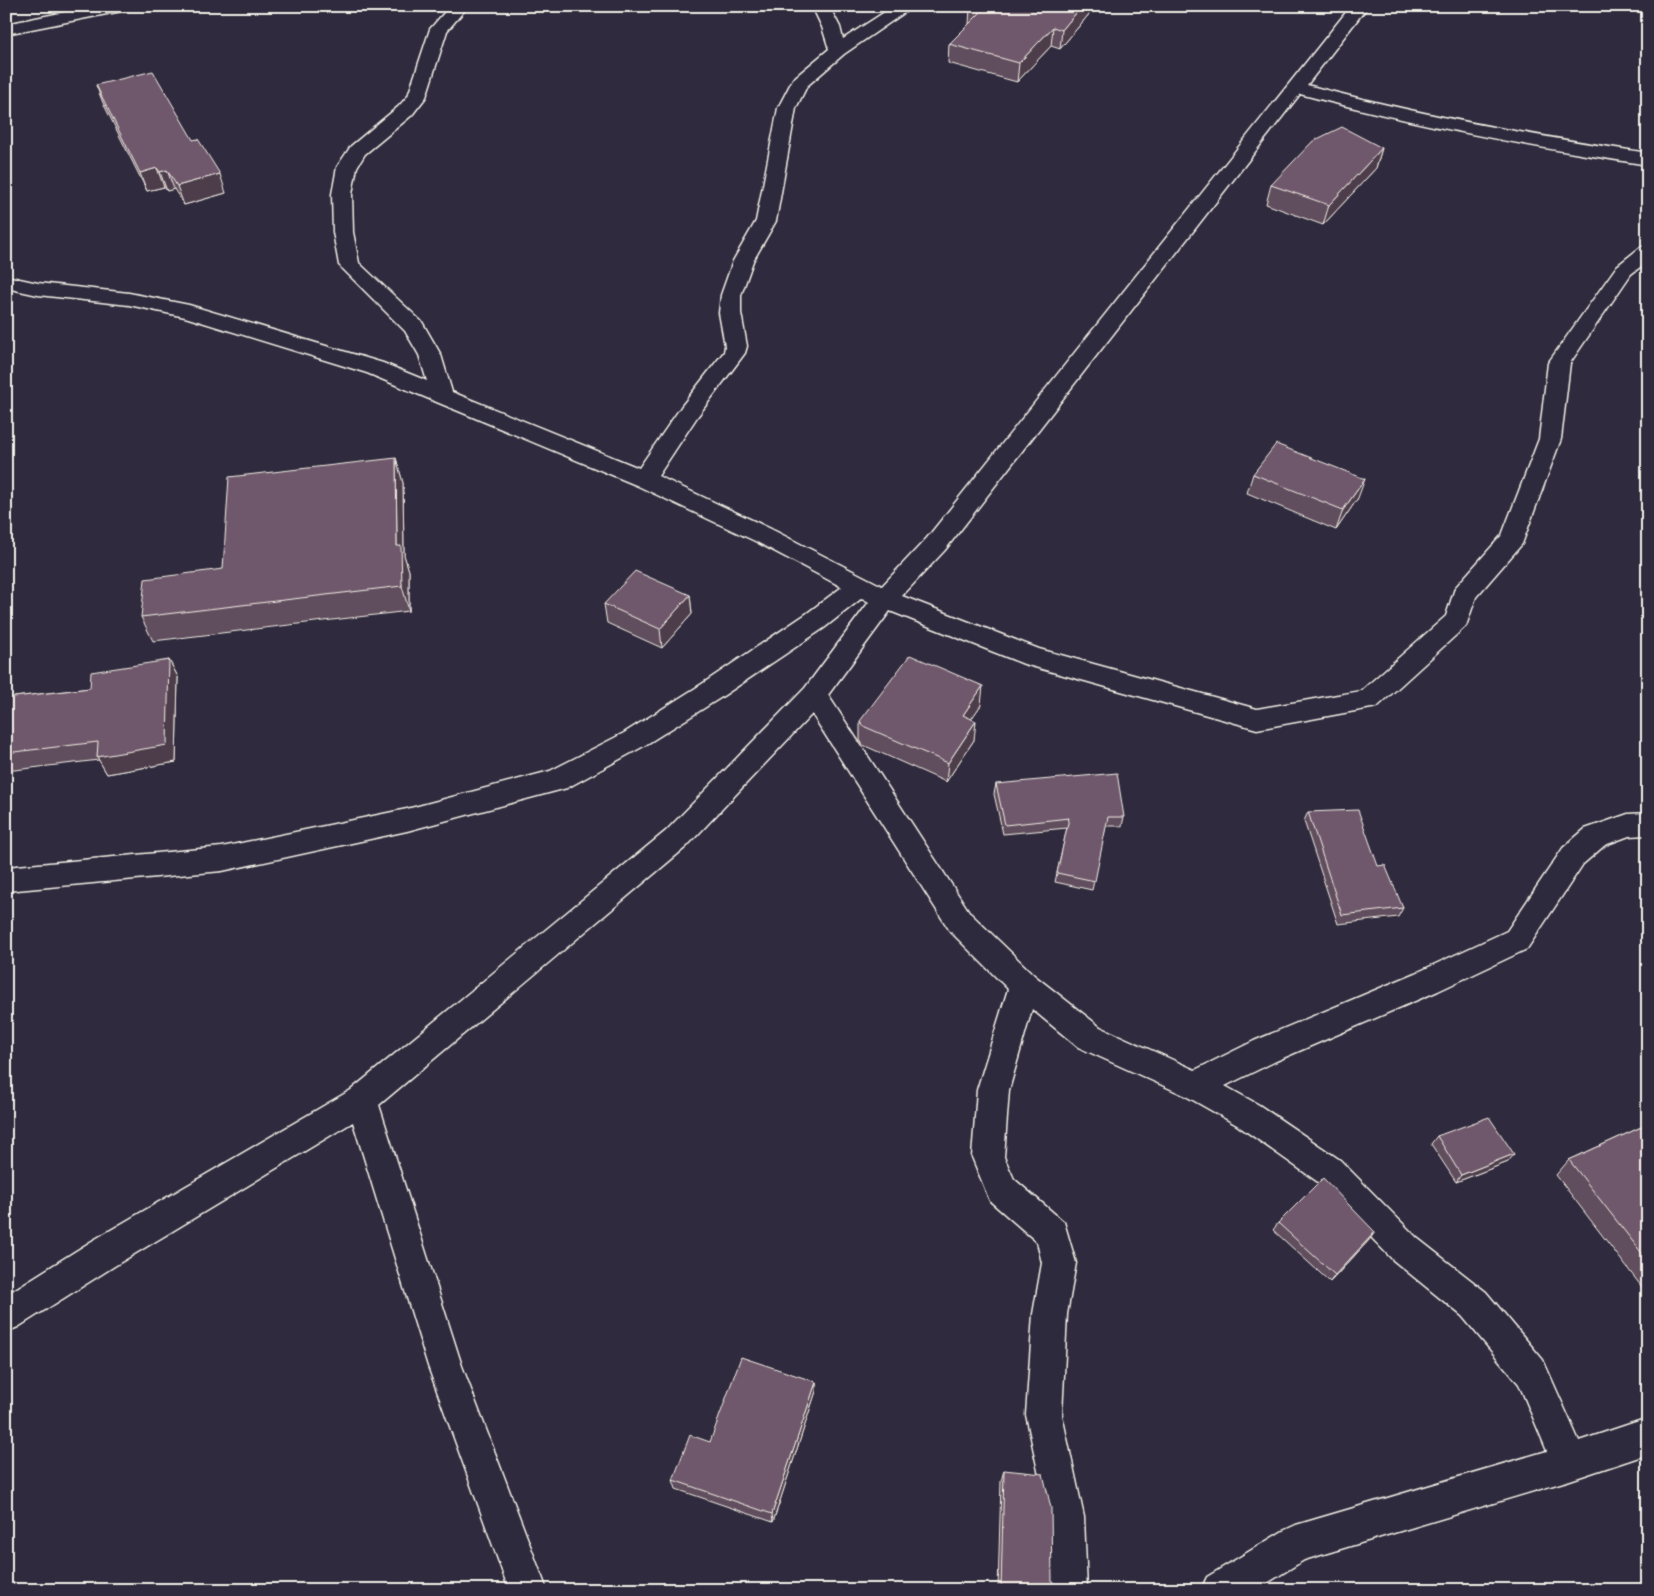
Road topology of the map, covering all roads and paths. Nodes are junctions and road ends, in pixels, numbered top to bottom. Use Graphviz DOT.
graph roads {
  1 [pos="122,6"];
  2 [pos="460,6"];
  3 [pos="820,6"];
  4 [pos="906,6"];
  5 [pos="1360,6"];
  6 [pos="6,28"];
  7 [pos="838,50"];
  8 [pos="1295,87"];
  9 [pos="1648,159"];
  10 [pos="1648,251"];
  11 [pos="6,282"];
  12 [pos="443,397"];
  13 [pos="644,479"];
  14 [pos="860,586"];
  15 [pos="884,599"];
  16 [pos="814,695"];
  17 [pos="1648,824"];
  18 [pos="6,879"];
  19 [pos="1024,985"];
  20 [pos="1195,1085"];
  21 [pos="362,1100"];
  22 [pos="6,1315"];
  23 [pos="1648,1436"];
  24 [pos="1570,1462"];
  25 [pos="528,1590"];
  26 [pos="1068,1590"];
  27 [pos="1220,1590"];
  1 -- 6 [label="street"];
  2 -- 12 [label="street"];
  3 -- 7 [label="street"];
  4 -- 7 [label="street"];
  5 -- 8 [label="street"];
  7 -- 13 [label="street"];
  8 -- 9 [label="street"];
  8 -- 15 [label="street"];
  10 -- 15 [label="street"];
  11 -- 12 [label="street"];
  12 -- 13 [label="street"];
  13 -- 14 [label="street"];
  14 -- 15 [label="street"];
  14 -- 18 [label="street"];
  15 -- 16 [label="street"];
  16 -- 19 [label="street"];
  16 -- 21 [label="street"];
  17 -- 20 [label="street"];
  19 -- 20 [label="street"];
  19 -- 26 [label="street"];
  20 -- 24 [label="street"];
  21 -- 22 [label="street"];
  21 -- 25 [label="street"];
  23 -- 24 [label="street"];
  24 -- 27 [label="street"];
}
